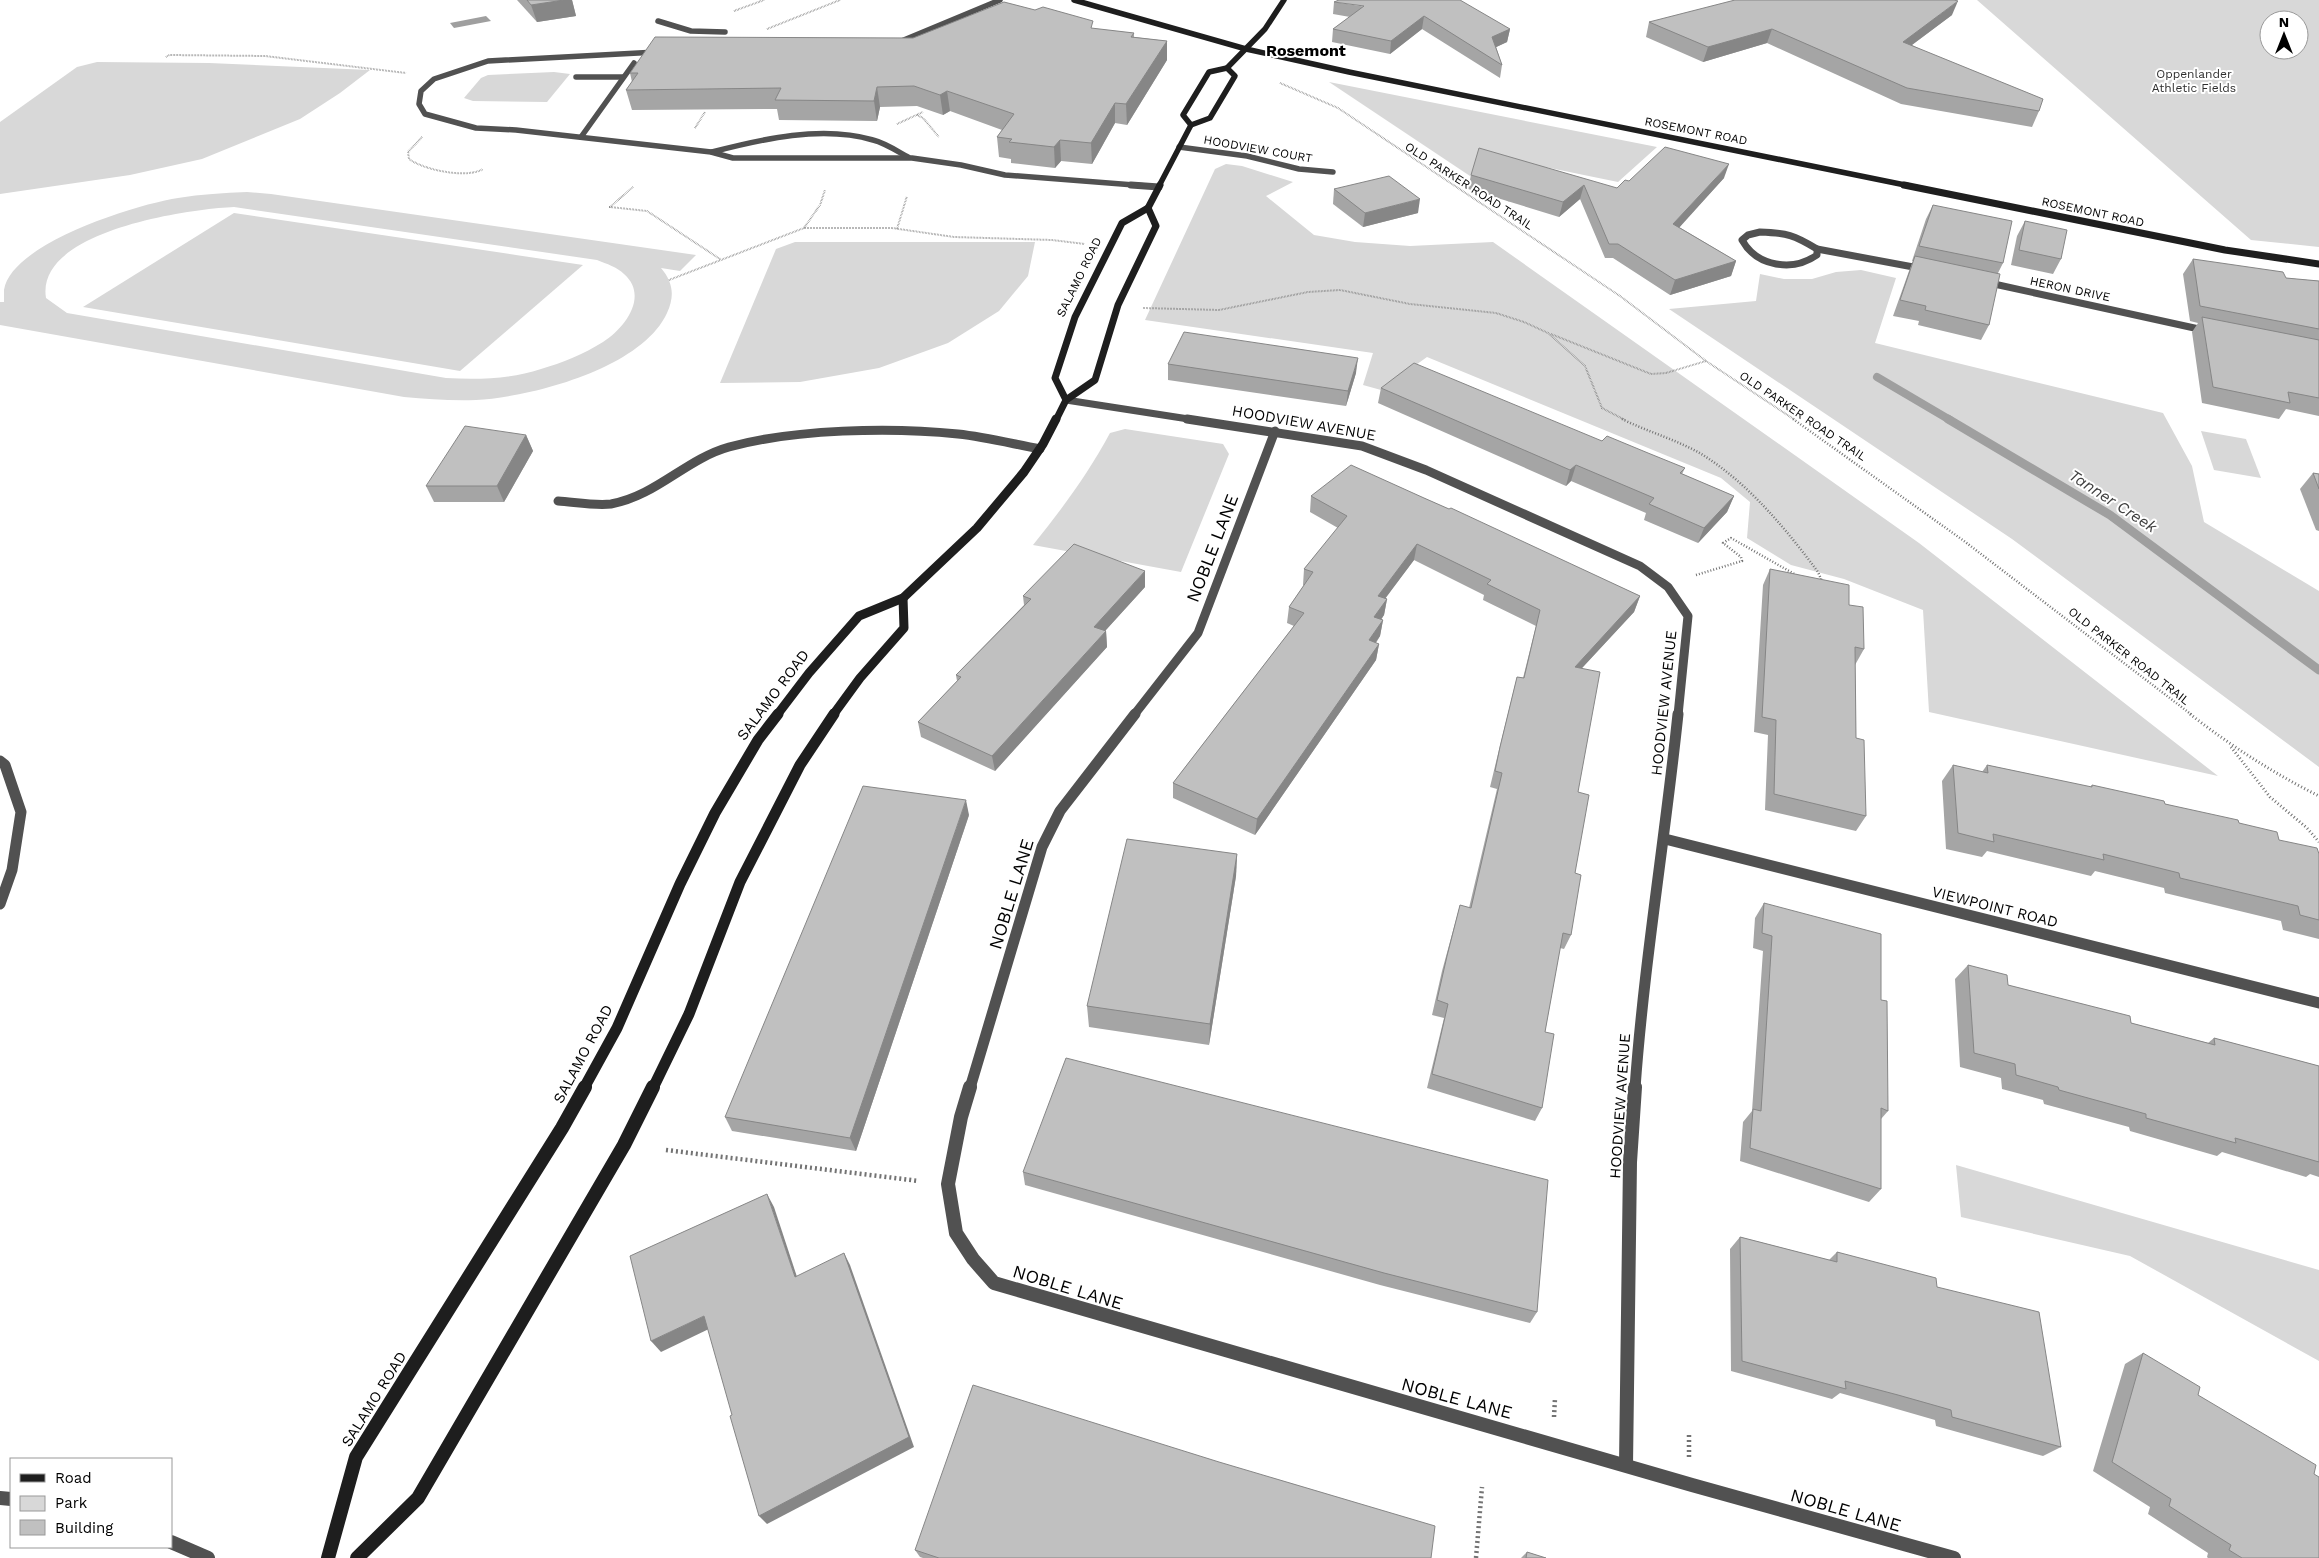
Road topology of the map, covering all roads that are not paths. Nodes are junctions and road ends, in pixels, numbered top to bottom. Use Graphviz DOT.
graph roads {
  1 [pos="1000,0"];
  2 [pos="1074,0"];
  3 [pos="1284,0"];
  4 [pos="658,21"];
  5 [pos="725,32"];
  6 [pos="894,43"];
  7 [pos="1246,49"];
  8 [pos="661,52"];
  9 [pos="634,63"];
  10 [pos="1227,68"];
  11 [pos="576,77"];
  12 [pos="624,77"];
  13 [pos="1191,125"];
  14 [pos="581,137"];
  15 [pos="1179,147"];
  16 [pos="711,152"];
  17 [pos="912,158"];
  18 [pos="1333,172"];
  19 [pos="1159,187"];
  20 [pos="1148,208"];
  21 [pos="1817,249"];
  22 [pos="2319,264"];
  23 [pos="1931,270"];
  24 [pos="1974,280"];
  25 [pos="2212,332"];
  26 [pos="1066,400"];
  27 [pos="1275,431"];
  28 [pos="1040,449"];
  29 [pos="558,501"];
  30 [pos="903,598"];
  31 [pos="0,761"];
  32 [pos="1665,839"];
  33 [pos="0,904"];
  34 [pos="2319,1003"];
  35 [pos="1626,1465"];
  36 [pos="172,1542"];
  37 [pos="208,1558"];
  38 [pos="328,1558"];
  39 [pos="357,1558"];
  40 [pos="1954,1558"];
  1 -- 6 [label="street"];
  2 -- 7 [label="main road, ROSEMONT ROAD"];
  3 -- 7 [label="main road"];
  4 -- 5 [label="street"];
  7 -- 10 [label="main road"];
  7 -- 22 [label="main road, ROSEMONT ROAD"];
  8 -- 14 [label="street"];
  9 -- 12 [label="street"];
  10 -- 13 [label="main road"];
  10 -- 13 [label="main road"];
  11 -- 12 [label="street"];
  12 -- 14 [label="street"];
  13 -- 15 [label="main road"];
  14 -- 16 [label="street"];
  15 -- 18 [label="street, HOODVIEW COURT"];
  15 -- 19 [label="main road"];
  16 -- 17 [label="street"];
  16 -- 17 [label="street"];
  17 -- 19 [label="street"];
  19 -- 20 [label="main road"];
  20 -- 26 [label="main road, SALAMO ROAD"];
  20 -- 26 [label="main road, SALAMO ROAD"];
  21 -- 21 [label="street"];
  21 -- 23 [label="street"];
  24 -- 25 [label="street, HERON DRIVE"];
  26 -- 27 [label="street, HOODVIEW AVENUE"];
  26 -- 28 [label="main road, SALAMO ROAD"];
  27 -- 32 [label="street, HOODVIEW AVENUE"];
  27 -- 35 [label="street, NOBLE LANE"];
  28 -- 29 [label="street"];
  28 -- 30 [label="main road, SALAMO ROAD"];
  30 -- 38 [label="main road, SALAMO ROAD"];
  30 -- 39 [label="main road"];
  31 -- 33 [label="street"];
  32 -- 34 [label="street, VIEWPOINT ROAD"];
  32 -- 35 [label="street, HOODVIEW AVENUE"];
  35 -- 40 [label="street, NOBLE LANE"];
  36 -- 37 [label="street"];
}
